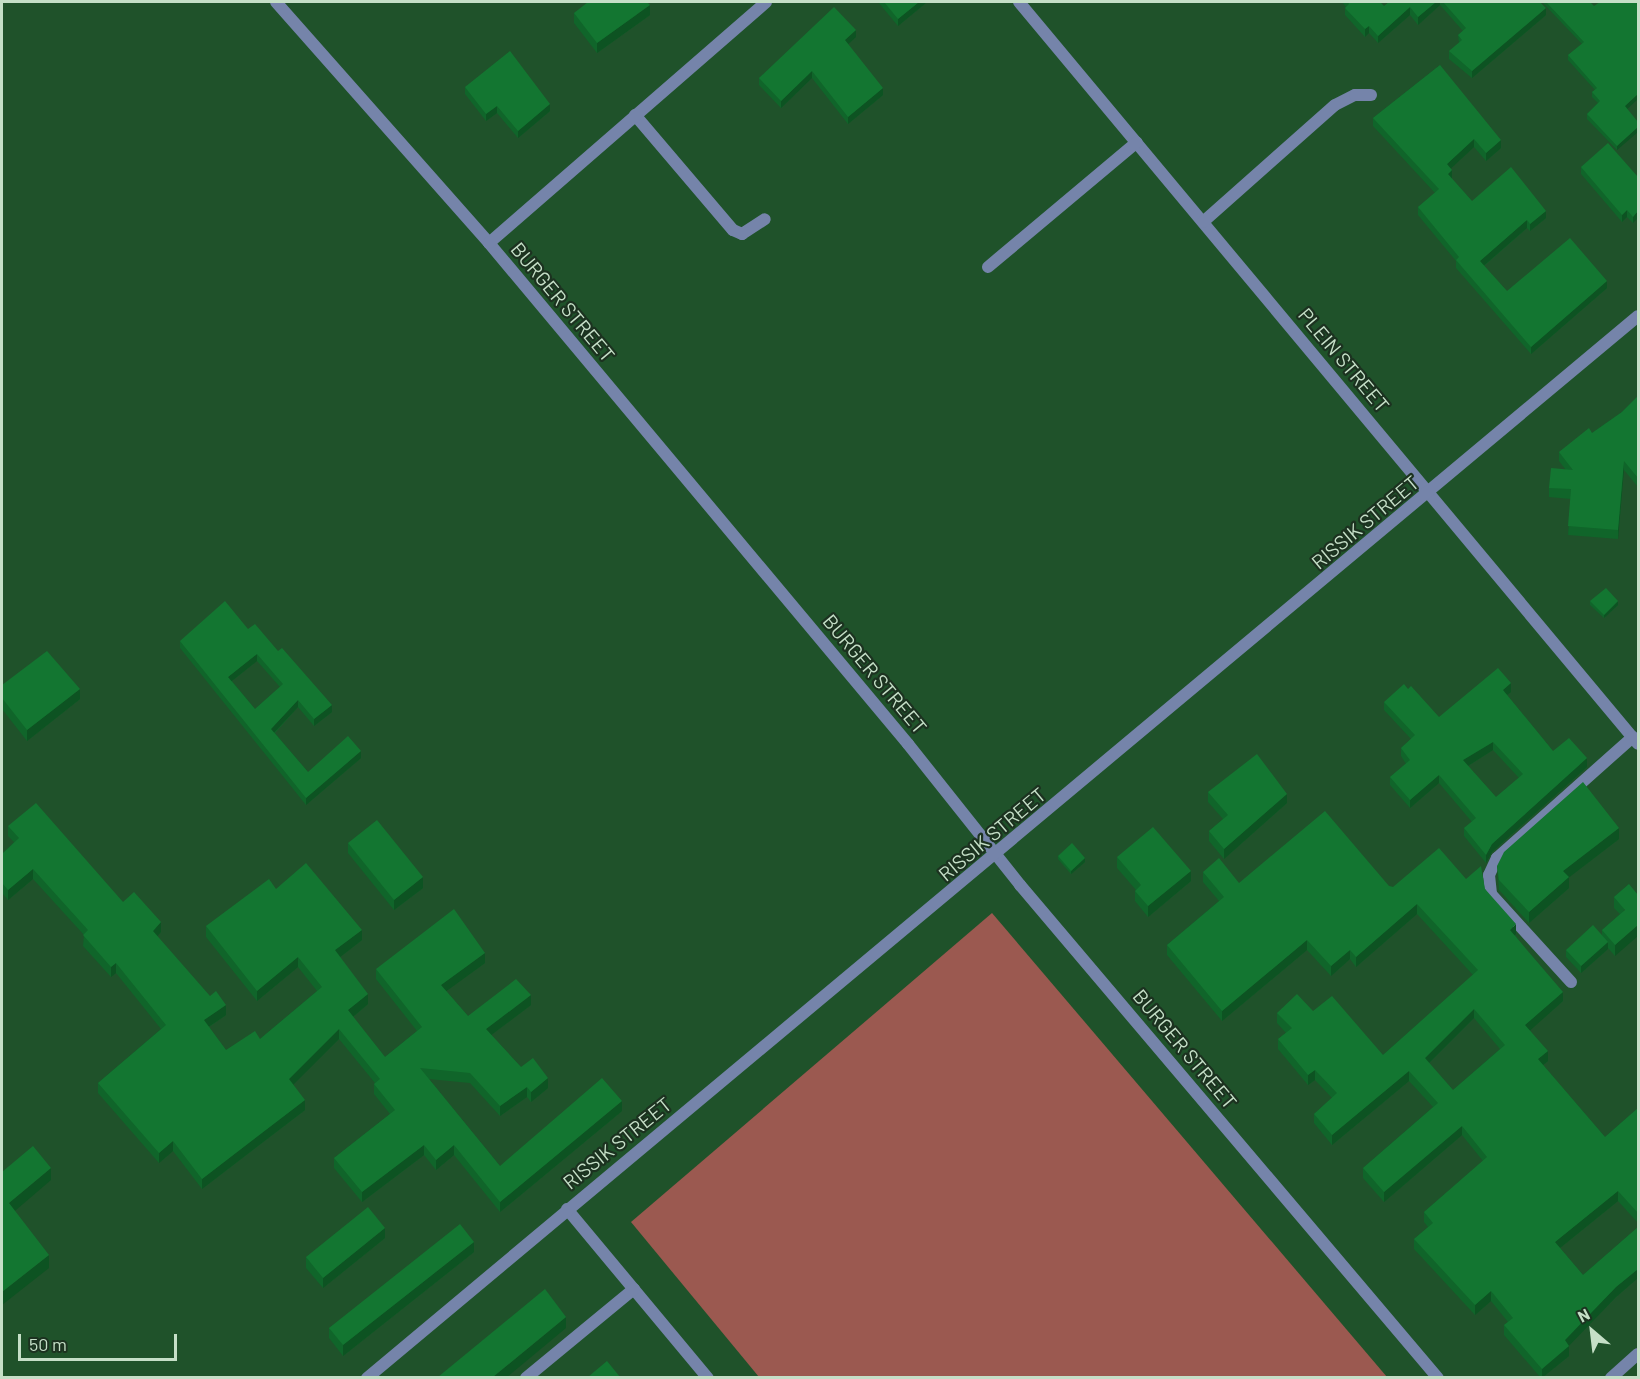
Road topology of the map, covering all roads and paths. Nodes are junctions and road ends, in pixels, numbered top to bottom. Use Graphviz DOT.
graph roads {
  1 [pos="276,2"];
  2 [pos="766,2"];
  3 [pos="1019,2"];
  4 [pos="1371,95"];
  5 [pos="635,116"];
  6 [pos="1137,142"];
  7 [pos="765,219"];
  8 [pos="1203,222"];
  9 [pos="489,243"];
  10 [pos="988,267"];
  11 [pos="1638,316"];
  12 [pos="1430,493"];
  13 [pos="1636,740"];
  14 [pos="998,855"];
  15 [pos="1571,982"];
  16 [pos="567,1209"];
  17 [pos="634,1289"];
  18 [pos="1638,1354"];
  19 [pos="367,1377"];
  20 [pos="526,1377"];
  21 [pos="708,1377"];
  22 [pos="1438,1377"];
  23 [pos="1611,1377"];
  1 -- 9 [label="street, BURGER STREET"];
  2 -- 5 [label="street"];
  3 -- 6 [label="street, PLEIN STREET"];
  4 -- 8 [label="street"];
  5 -- 7 [label="street"];
  5 -- 9 [label="street"];
  6 -- 8 [label="street, PLEIN STREET"];
  6 -- 10 [label="street"];
  8 -- 12 [label="street, PLEIN STREET"];
  9 -- 14 [label="street, BURGER STREET"];
  11 -- 12 [label="street, RISSIK STREET"];
  12 -- 13 [label="street, PLEIN STREET"];
  12 -- 14 [label="street, RISSIK STREET"];
  13 -- 15 [label="street"];
  14 -- 16 [label="street, RISSIK STREET"];
  14 -- 22 [label="street, BURGER STREET"];
  16 -- 17 [label="street"];
  16 -- 19 [label="street, RISSIK STREET"];
  17 -- 20 [label="street"];
  17 -- 21 [label="street"];
  18 -- 23 [label="street"];
}
